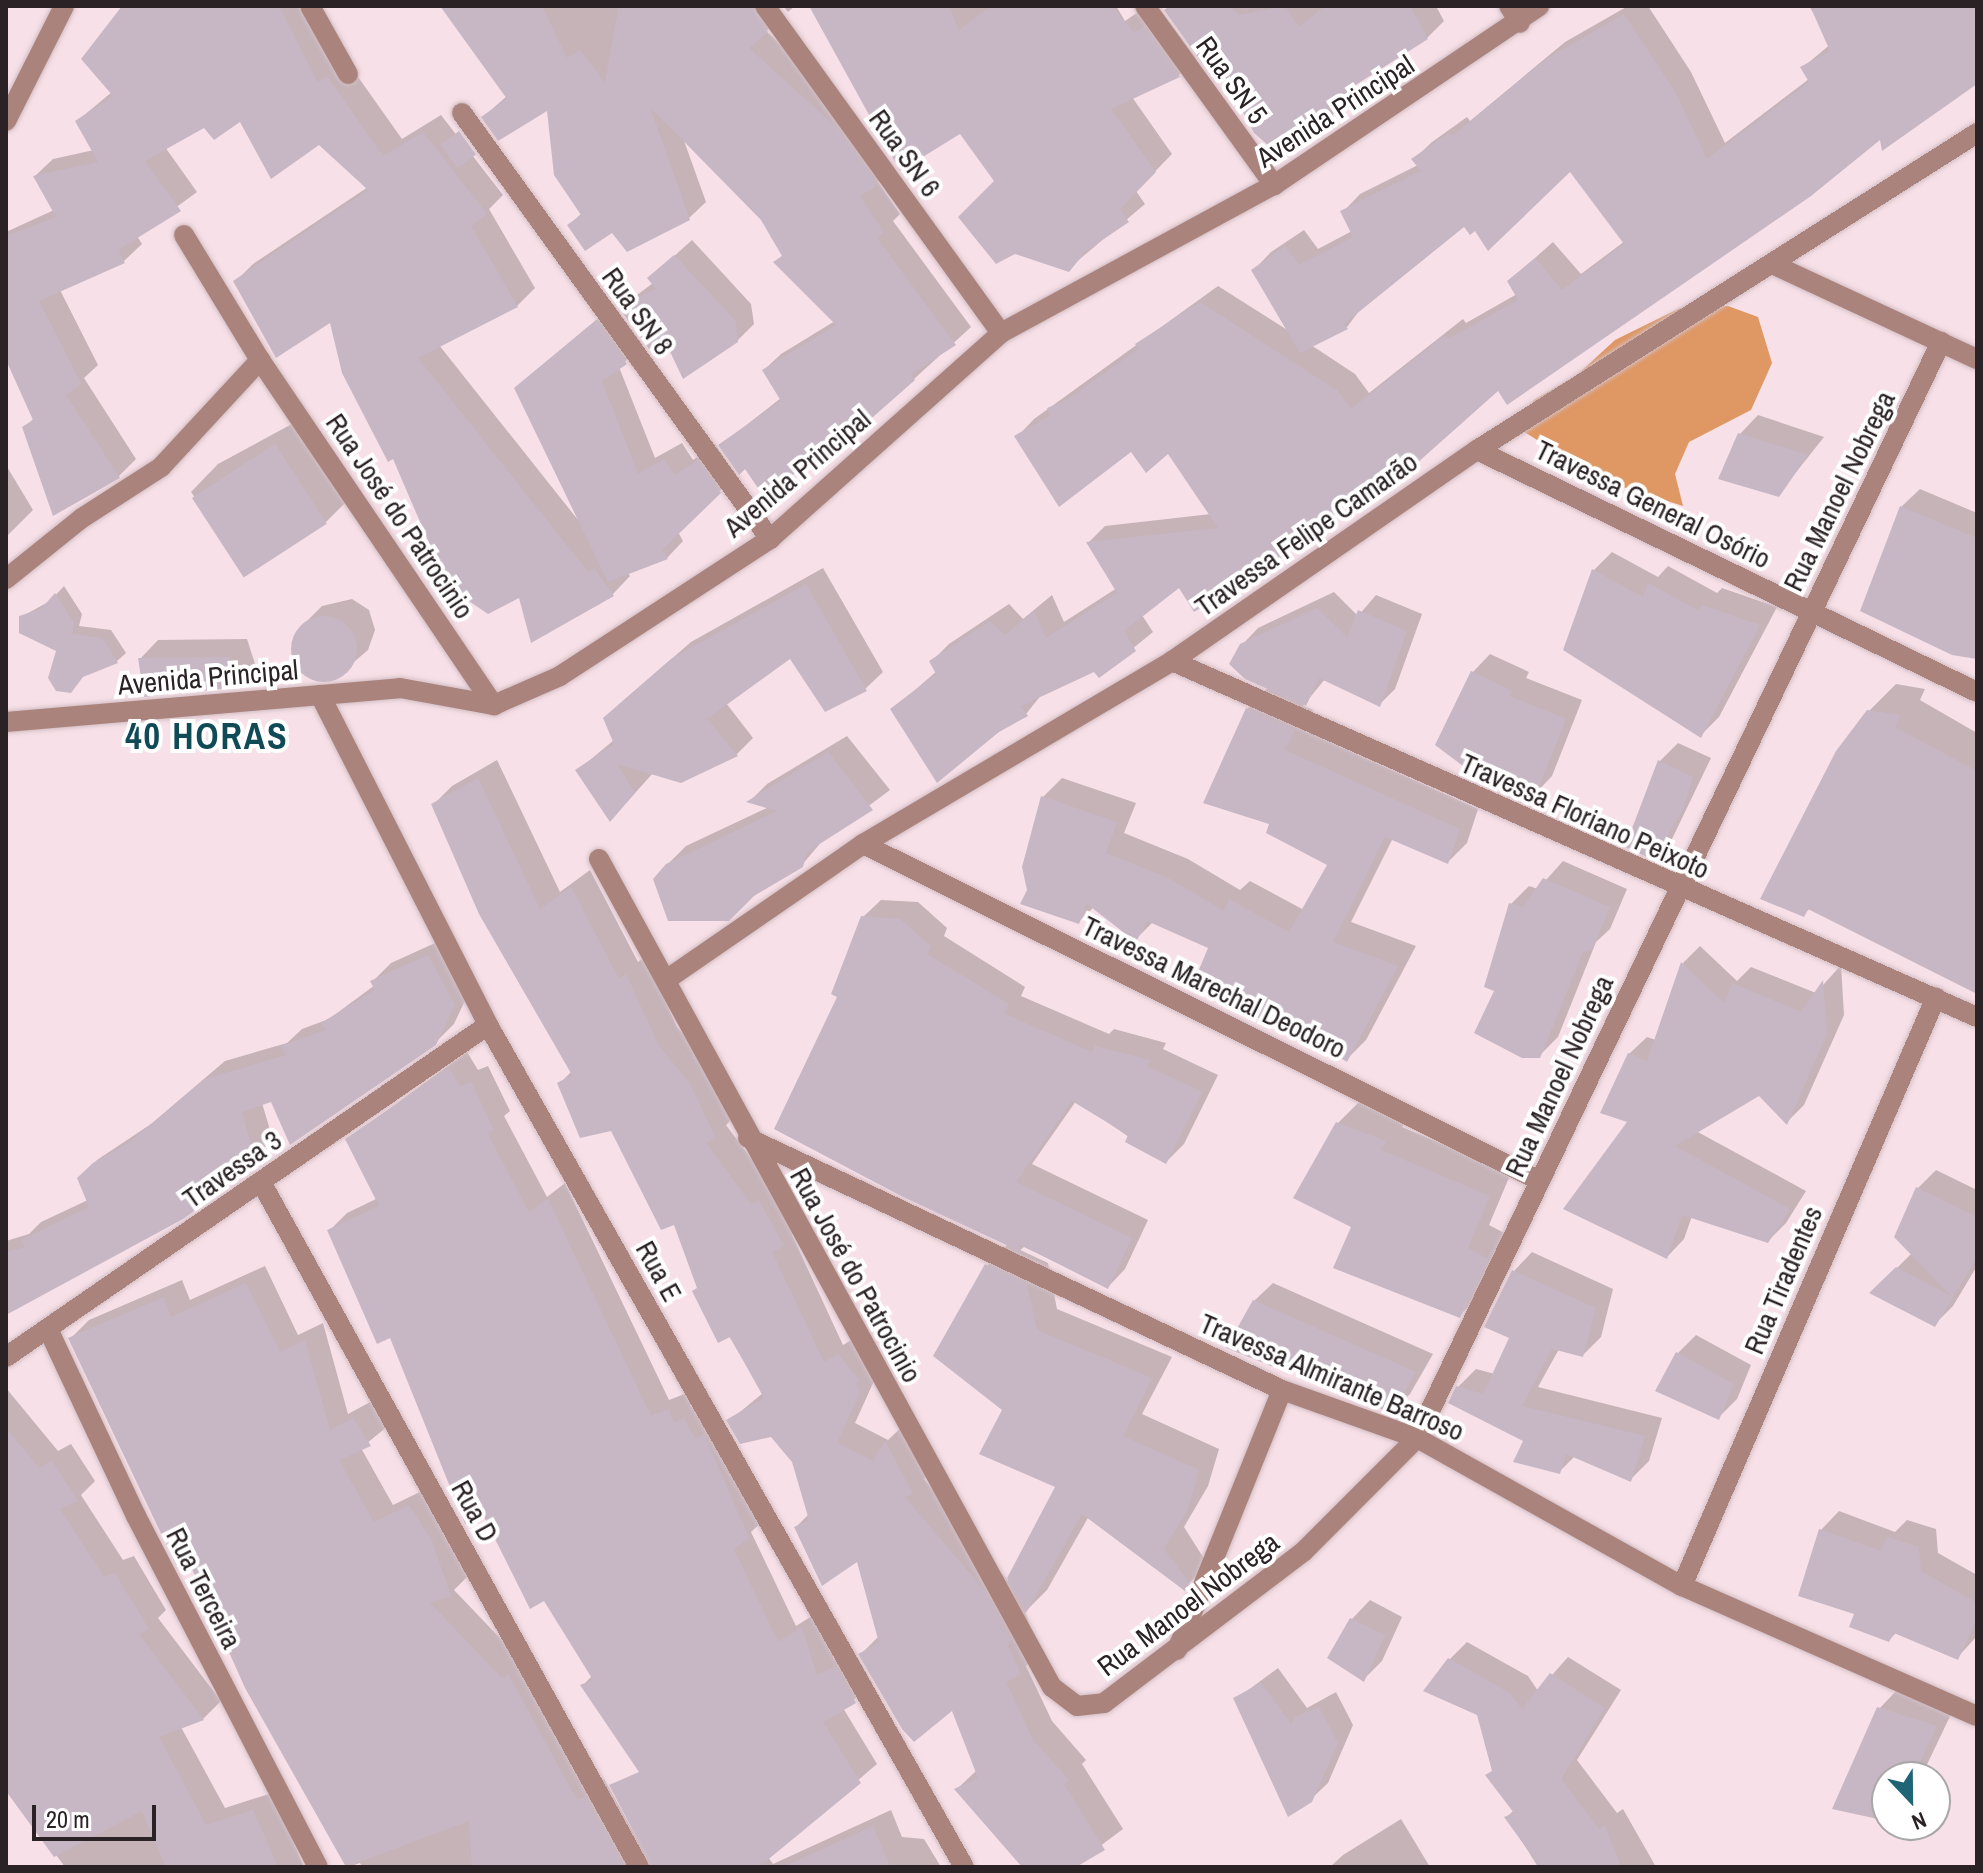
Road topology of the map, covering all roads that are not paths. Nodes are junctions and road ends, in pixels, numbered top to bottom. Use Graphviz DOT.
graph roads {
  1 [pos="64,6"];
  2 [pos="310,6"];
  3 [pos="765,6"];
  4 [pos="1145,6"];
  5 [pos="1539,6"];
  6 [pos="1515,14"];
  7 [pos="348,74"];
  8 [pos="462,113"];
  9 [pos="6,121"];
  10 [pos="1977,133"];
  11 [pos="1274,185"];
  12 [pos="184,235"];
  13 [pos="1772,264"];
  14 [pos="1001,333"];
  15 [pos="1941,342"];
  16 [pos="1977,359"];
  17 [pos="260,360"];
  18 [pos="1477,450"];
  19 [pos="770,539"];
  20 [pos="6,579"];
  21 [pos="1812,612"];
  22 [pos="1172,661"];
  23 [pos="1977,692"];
  24 [pos="320,695"];
  25 [pos="494,705"];
  26 [pos="6,722"];
  27 [pos="863,844"];
  28 [pos="599,859"];
  29 [pos="1678,888"];
  30 [pos="666,980"];
  31 [pos="1936,997"];
  32 [pos="1977,1017"];
  33 [pos="488,1025"];
  34 [pos="748,1138"];
  35 [pos="1540,1181"];
  36 [pos="261,1182"];
  37 [pos="49,1331"];
  38 [pos="6,1357"];
  39 [pos="1282,1390"];
  40 [pos="1417,1438"];
  41 [pos="1682,1586"];
  42 [pos="1176,1651"];
  43 [pos="1077,1706"];
  44 [pos="1977,1716"];
  45 [pos="318,1867"];
  46 [pos="639,1867"];
  47 [pos="964,1867"];
  1 -- 9 [label="street"];
  2 -- 7 [label="street"];
  3 -- 14 [label="street, Rua SN 6"];
  4 -- 11 [label="street, Rua SN 5"];
  5 -- 6 [label="street, Avenida Principal"];
  6 -- 11 [label="street, Avenida Principal"];
  8 -- 19 [label="street, Rua SN 8"];
  10 -- 13 [label="street, Travessa Felipe Camarão"];
  11 -- 14 [label="street, Avenida Principal"];
  12 -- 17 [label="street, Rua José do Patrocinio"];
  13 -- 15 [label="street"];
  13 -- 18 [label="street, Travessa Felipe Camarão"];
  14 -- 19 [label="street, Avenida Principal"];
  15 -- 16 [label="street"];
  15 -- 21 [label="street, Rua Manoel Nobrega"];
  17 -- 20 [label="street"];
  17 -- 25 [label="street, Rua José do Patrocinio"];
  18 -- 21 [label="street, Travessa General Osório"];
  18 -- 22 [label="street, Travessa Felipe Camarão"];
  19 -- 25 [label="street, Avenida Principal"];
  21 -- 23 [label="street, Travessa General Osório"];
  21 -- 29 [label="street, Rua Manoel Nobrega"];
  22 -- 27 [label="street, Travessa Felipe Camarão"];
  22 -- 29 [label="street, Travessa Floriano Peixoto"];
  24 -- 25 [label="street, Avenida Principal"];
  24 -- 26 [label="street, Avenida Principal"];
  24 -- 33 [label="street, Rua E"];
  27 -- 30 [label="street, Travessa Felipe Camarão"];
  27 -- 35 [label="street, Travessa Marechal Deodoro"];
  28 -- 30 [label="street, Rua José do Patrocinio"];
  29 -- 31 [label="street, Travessa Floriano Peixoto"];
  29 -- 35 [label="street, Rua Manoel Nobrega"];
  30 -- 34 [label="street, Rua José do Patrocinio"];
  31 -- 32 [label="street, Travessa Floriano Peixoto"];
  31 -- 41 [label="street, Rua Tiradentes"];
  33 -- 36 [label="street, Travessa 3"];
  33 -- 47 [label="street, Rua E"];
  34 -- 39 [label="street, Travessa Almirante Barroso"];
  34 -- 43 [label="street, Rua José do Patrocinio"];
  35 -- 40 [label="street, Rua Manoel Nobrega"];
  36 -- 37 [label="street, Travessa 3"];
  36 -- 46 [label="street, Rua D"];
  37 -- 38 [label="street, Travessa 3"];
  37 -- 45 [label="street, Rua Terceira"];
  39 -- 40 [label="street, Travessa Almirante Barroso"];
  39 -- 42 [label="street"];
  40 -- 41 [label="street, Travessa Almirante Barroso"];
  40 -- 42 [label="street, Rua Manoel Nobrega"];
  41 -- 44 [label="street, Travessa Almirante Barroso"];
  42 -- 43 [label="street, Rua Manoel Nobrega"];
}
